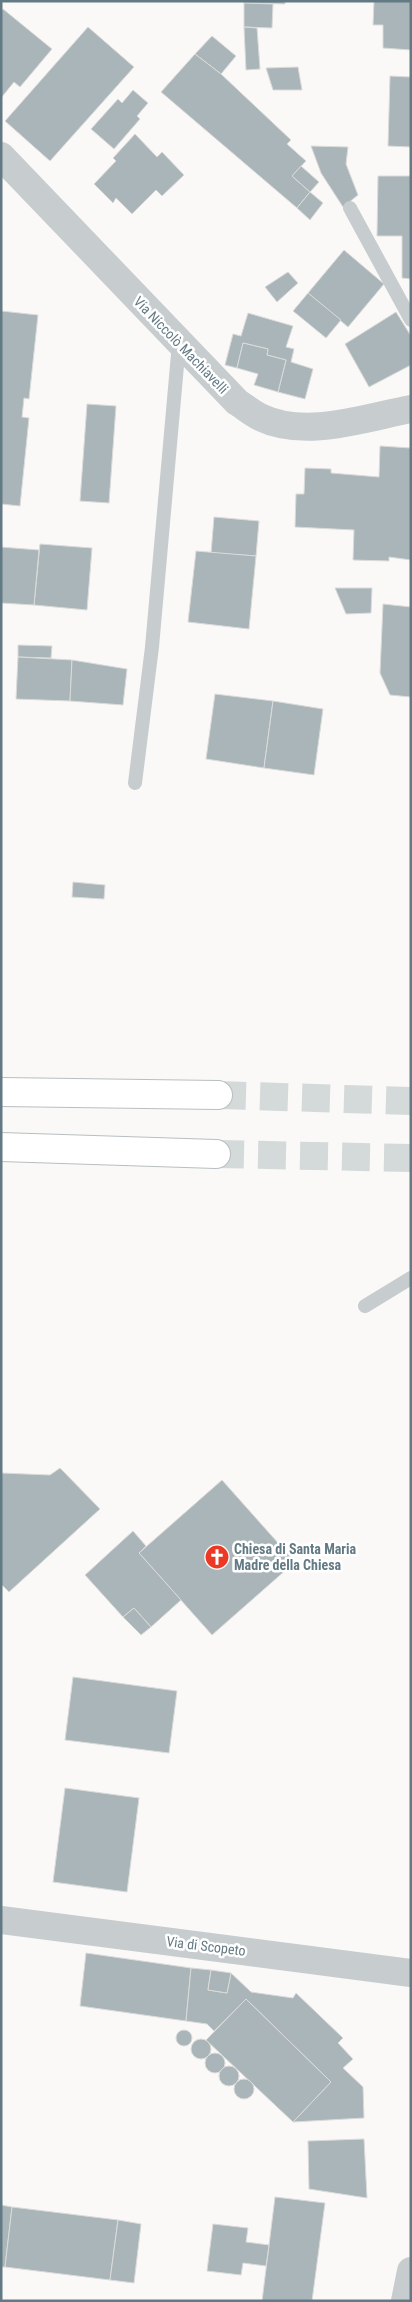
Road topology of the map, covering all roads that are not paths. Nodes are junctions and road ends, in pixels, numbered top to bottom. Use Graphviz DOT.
graph roads {
  1 [pos="1,156"];
  2 [pos="350,208"];
  3 [pos="411,320"];
  4 [pos="179,343"];
  5 [pos="411,409"];
  6 [pos="135,783"];
  7 [pos="1,1092"];
  8 [pos="218,1095"];
  9 [pos="1,1147"];
  10 [pos="216,1154"];
  11 [pos="411,1278"];
  12 [pos="365,1306"];
  13 [pos="1,1920"];
  14 [pos="411,1973"];
  15 [pos="411,2271"];
  16 [pos="405,2301"];
  1 -- 4 [label="street, Via Niccolò Machiavelli"];
  2 -- 3 [label="lane"];
  4 -- 5 [label="street, Via Niccolò Machiavelli"];
  4 -- 6 [label="lane"];
  7 -- 8 [label="highway"];
  9 -- 10 [label="highway"];
  11 -- 12 [label="lane"];
  13 -- 14 [label="street, Via di Scopeto"];
  15 -- 16 [label="street"];
}
